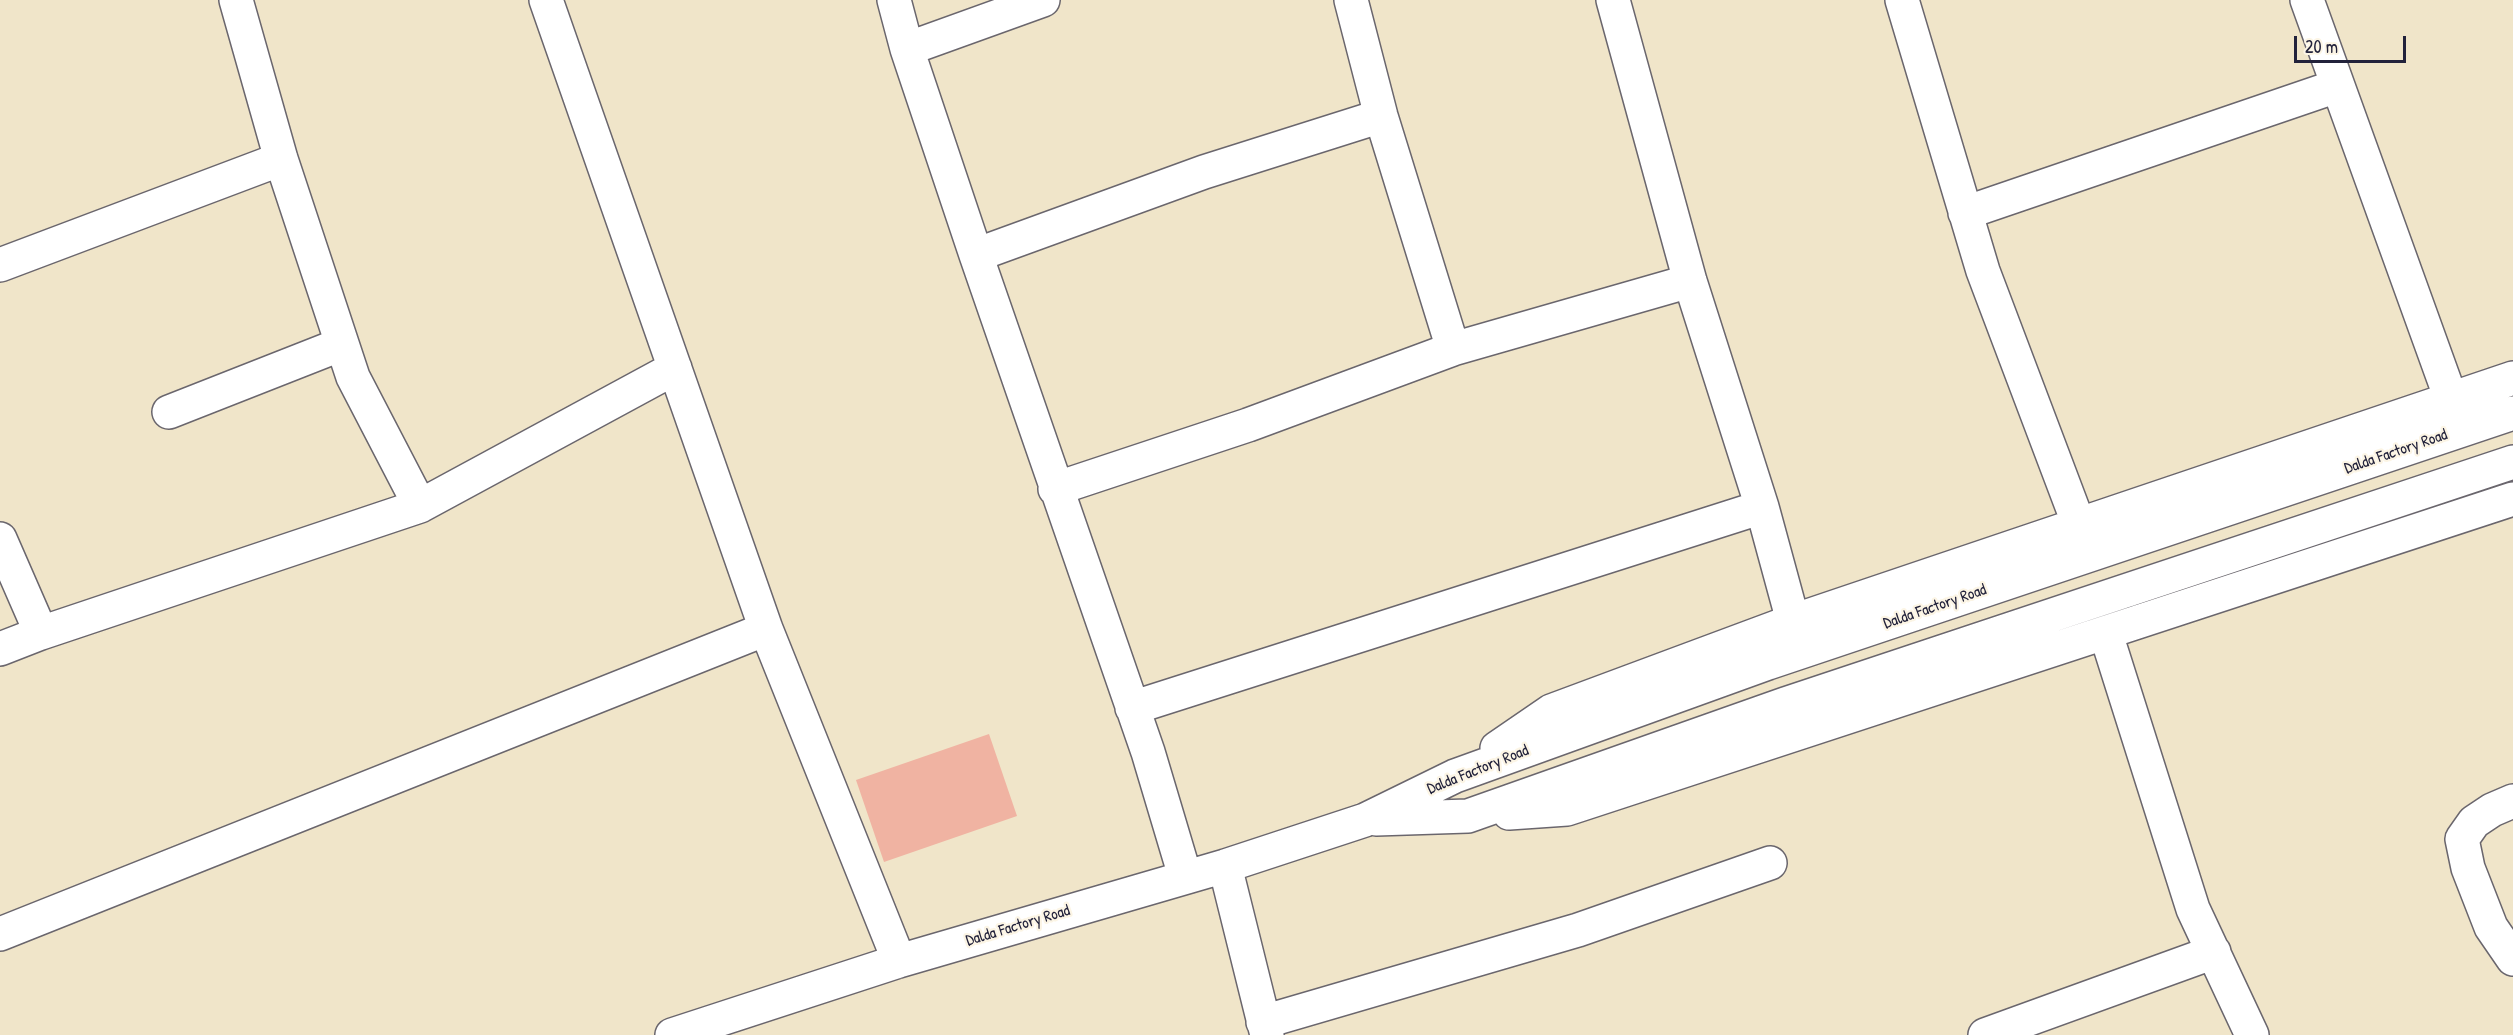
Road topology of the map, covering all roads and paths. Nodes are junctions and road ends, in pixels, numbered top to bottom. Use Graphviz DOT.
graph roads {
  1 [pos="236,0"];
  2 [pos="546,0"];
  3 [pos="894,0"];
  4 [pos="1043,0"];
  5 [pos="1351,0"];
  6 [pos="1613,0"];
  7 [pos="1902,0"];
  8 [pos="2307,0"];
  9 [pos="907,49"];
  10 [pos="2337,86"];
  11 [pos="1381,116"];
  12 [pos="281,159"];
  13 [pos="1965,213"];
  14 [pos="976,255"];
  15 [pos="0,265"];
  16 [pos="1690,281"];
  17 [pos="342,344"];
  18 [pos="1454,349"];
  19 [pos="675,368"];
  20 [pos="2513,378"];
  21 [pos="2451,399"];
  22 [pos="169,412"];
  23 [pos="2513,413"];
  24 [pos="2513,462"];
  25 [pos="1055,489"];
  26 [pos="2513,499"];
  27 [pos="420,506"];
  28 [pos="1762,507"];
  29 [pos="2079,525"];
  30 [pos="0,539"];
  31 [pos="1793,621"];
  32 [pos="766,629"];
  33 [pos="41,633"];
  34 [pos="2106,634"];
  35 [pos="0,649"];
  36 [pos="1132,708"];
  37 [pos="1455,776"];
  38 [pos="2513,801"];
  39 [pos="1468,816"];
  40 [pos="1365,820"];
  41 [pos="1770,863"];
  42 [pos="1225,866"];
  43 [pos="1185,876"];
  44 [pos="0,934"];
  45 [pos="2214,952"];
  46 [pos="2513,959"];
  47 [pos="898,962"];
  48 [pos="1265,1029"];
  49 [pos="672,1035"];
  50 [pos="1985,1035"];
  51 [pos="2252,1035"];
  1 -- 12 [label="street"];
  2 -- 19 [label="street"];
  3 -- 9 [label="street"];
  4 -- 9 [label="street"];
  5 -- 11 [label="street"];
  6 -- 16 [label="street"];
  7 -- 13 [label="street"];
  8 -- 10 [label="street"];
  9 -- 14 [label="street"];
  10 -- 13 [label="street"];
  10 -- 21 [label="street"];
  11 -- 14 [label="street"];
  11 -- 18 [label="street"];
  12 -- 15 [label="street"];
  12 -- 17 [label="street"];
  13 -- 29 [label="street"];
  14 -- 25 [label="street"];
  16 -- 18 [label="street"];
  16 -- 28 [label="street"];
  17 -- 22 [label="street"];
  17 -- 27 [label="street"];
  18 -- 25 [label="street"];
  19 -- 27 [label="street"];
  19 -- 32 [label="street"];
  20 -- 21 [label="street"];
  21 -- 29 [label="street"];
  23 -- 37 [label="street, Dalda Factory Road"];
  24 -- 39 [label="street, Dalda Factory Road"];
  25 -- 36 [label="street"];
  26 -- 34 [label="street"];
  27 -- 33 [label="street"];
  28 -- 31 [label="street"];
  28 -- 36 [label="street"];
  29 -- 31 [label="street"];
  30 -- 33 [label="street"];
  31 -- 37 [label="street"];
  32 -- 44 [label="street"];
  32 -- 47 [label="street"];
  33 -- 35 [label="street"];
  34 -- 39 [label="street"];
  34 -- 45 [label="street"];
  36 -- 43 [label="street"];
  37 -- 40 [label="street, Dalda Factory Road"];
  38 -- 46 [label="street"];
  39 -- 40 [label="street, Dalda Factory Road"];
  40 -- 42 [label="street, Dalda Factory Road"];
  41 -- 48 [label="street"];
  42 -- 43 [label="street, Dalda Factory Road"];
  42 -- 48 [label="street"];
  43 -- 47 [label="street, Dalda Factory Road"];
  45 -- 50 [label="street"];
  45 -- 51 [label="street"];
  47 -- 49 [label="street, Dalda Factory Road"];
}
